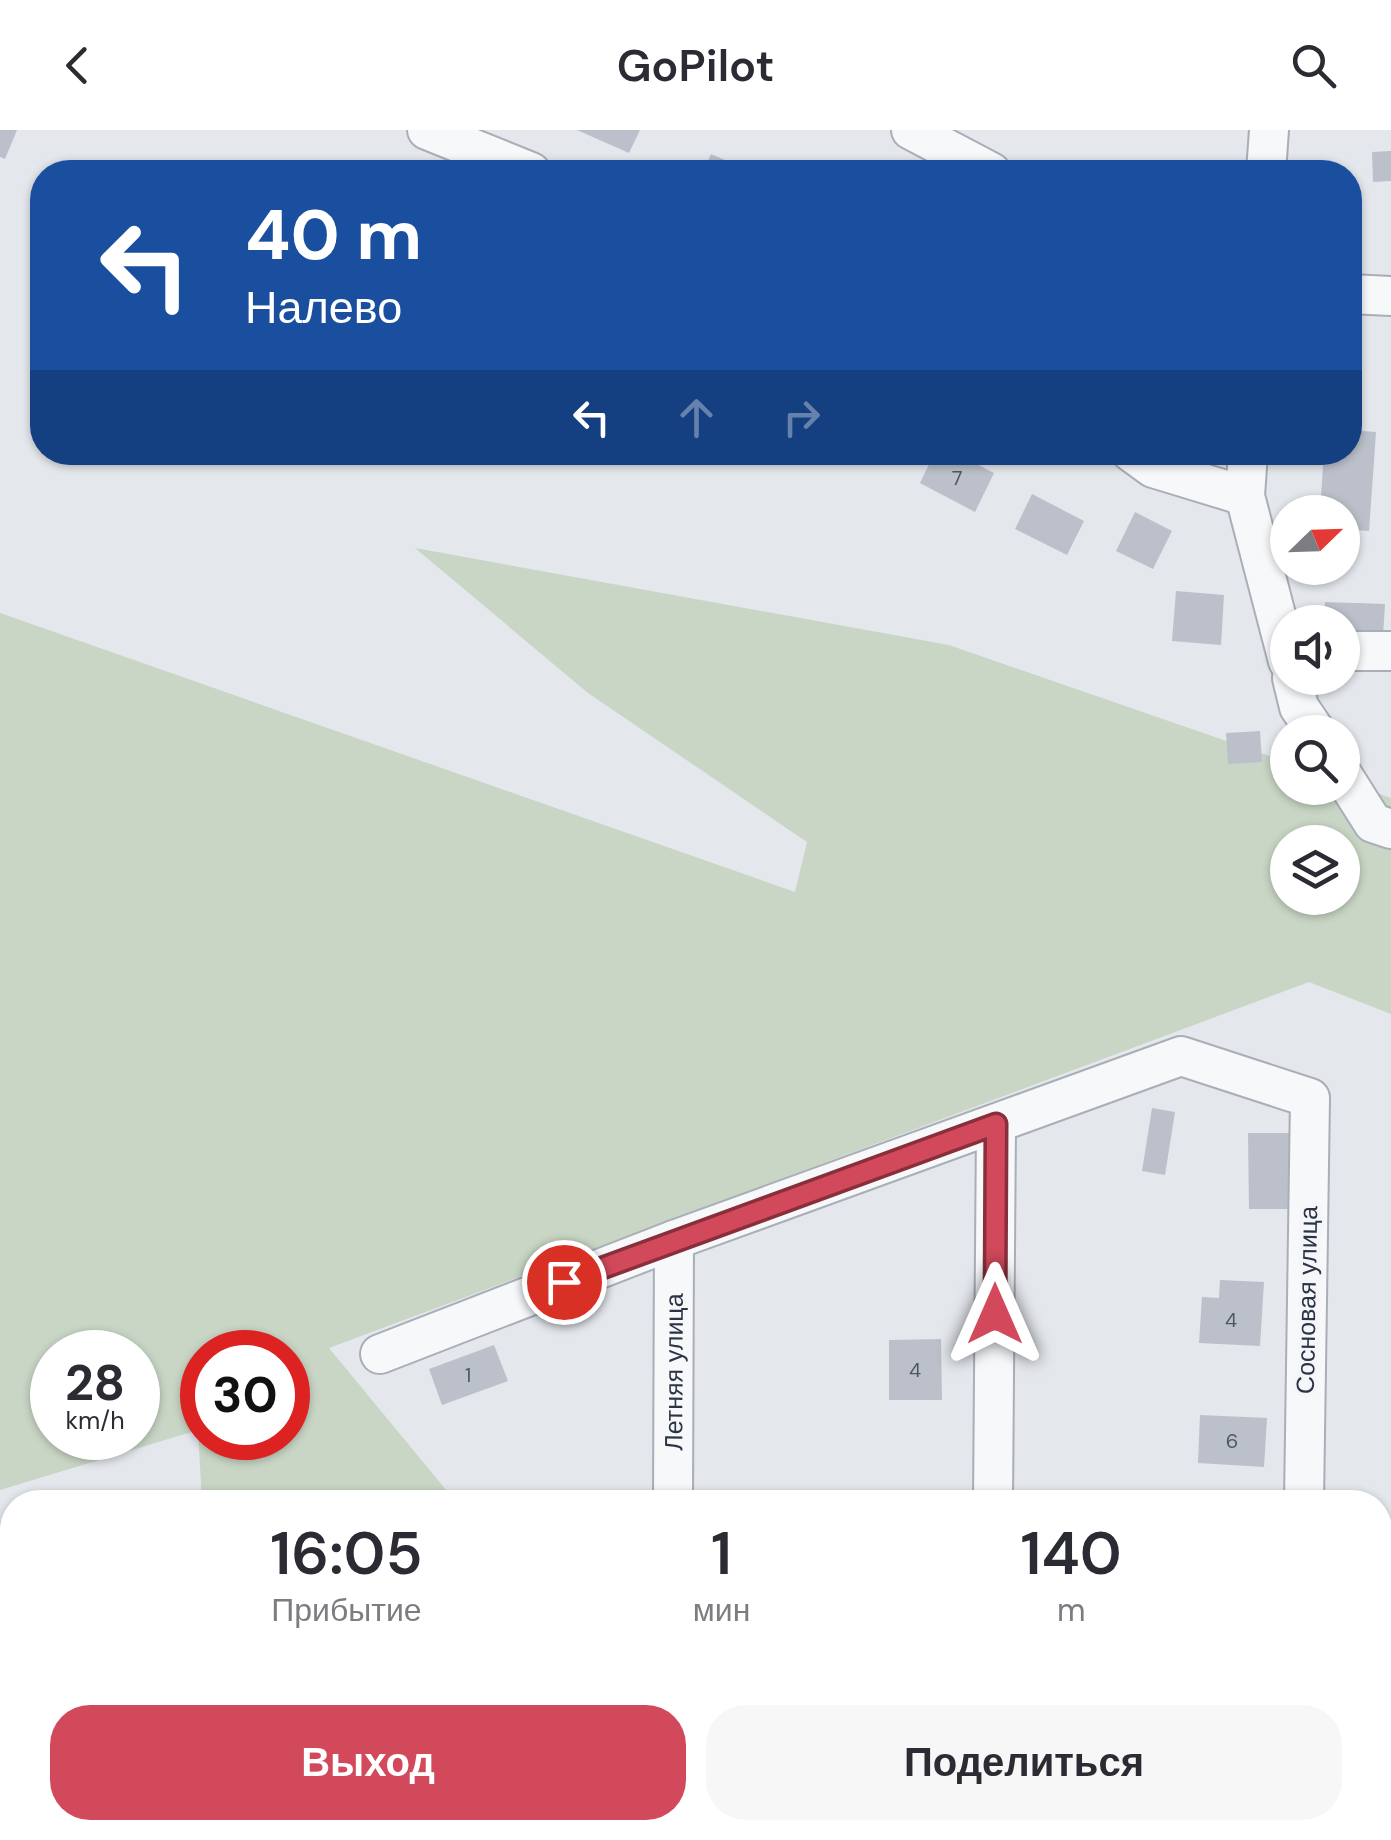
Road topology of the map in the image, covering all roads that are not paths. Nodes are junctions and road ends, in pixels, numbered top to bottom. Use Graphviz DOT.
graph roads {
  1 [pos="427,130"];
  2 [pos="912,130"];
  3 [pos="1269,130"];
  4 [pos="501,160"];
  5 [pos="969,160"];
  6 [pos="1267,160"];
  7 [pos="1362,295"];
  8 [pos="1391,296"];
  9 [pos="1149,465"];
  10 [pos="1247,465"];
  11 [pos="1245,496"];
  12 [pos="1274,605"];
  13 [pos="1360,651"];
  14 [pos="1391,651"];
  15 [pos="1360,802"];
  16 [pos="1391,828"];
  17 [pos="996,1124"];
  18 [pos="674,1240"];
  19 [pos="380,1354"];
  20 [pos="673,1490"];
  21 [pos="993,1490"];
  22 [pos="1304,1490"];
  1 -- 4 [label="street"];
  2 -- 5 [label="street"];
  3 -- 6 [label="street"];
  7 -- 8 [label="street"];
  9 -- 11 [label="street"];
  10 -- 11 [label="street"];
  11 -- 12 [label="street"];
  13 -- 14 [label="street"];
  15 -- 16 [label="street"];
  17 -- 18 [label="street"];
  17 -- 21 [label="street"];
  17 -- 22 [label="street, Сосновая улица"];
  18 -- 19 [label="street"];
  18 -- 20 [label="street, Летняя улица"];
}
